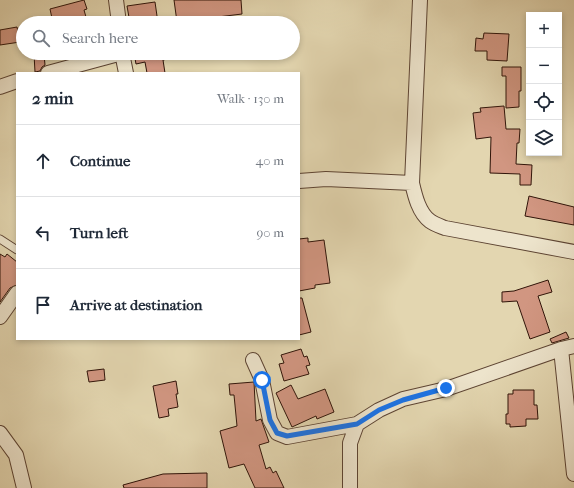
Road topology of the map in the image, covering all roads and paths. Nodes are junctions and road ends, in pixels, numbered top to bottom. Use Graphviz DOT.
graph roads {
  1 [pos="116,0"];
  2 [pos="420,0"];
  3 [pos="118,16"];
  4 [pos="96,60"];
  5 [pos="123,60"];
  6 [pos="52,72"];
  7 [pos="126,72"];
  8 [pos="16,82"];
  9 [pos="0,87"];
  10 [pos="300,181"];
  11 [pos="412,183"];
  12 [pos="0,239"];
  13 [pos="16,249"];
  14 [pos="574,252"];
  15 [pos="16,294"];
  16 [pos="0,317"];
  17 [pos="567,347"];
  18 [pos="253,360"];
  19 [pos="357,424"];
  20 [pos="0,433"];
  21 [pos="574,474"];
  22 [pos="24,488"];
  23 [pos="350,488"];
  1 -- 3 [label="street"];
  2 -- 11 [label="street"];
  4 -- 6 [label="street"];
  5 -- 7 [label="street"];
  8 -- 9 [label="street"];
  10 -- 11 [label="street"];
  11 -- 14 [label="street"];
  12 -- 13 [label="lane"];
  15 -- 16 [label="street"];
  17 -- 19 [label="street"];
  17 -- 21 [label="street"];
  18 -- 19 [label="street"];
  19 -- 23 [label="street"];
  20 -- 22 [label="street"];
}
